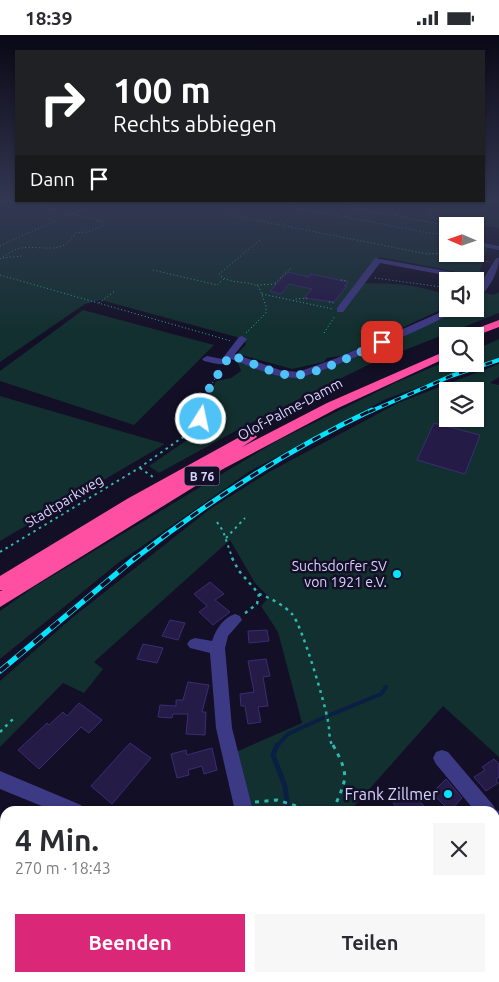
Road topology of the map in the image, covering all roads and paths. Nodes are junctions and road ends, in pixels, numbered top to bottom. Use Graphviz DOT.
graph roads {
  1 [pos="64,245"];
  2 [pos="254,245"];
  3 [pos="385,245"];
  4 [pos="439,253"];
  5 [pos="22,257"];
  6 [pos="3,258"];
  7 [pos="0,259"];
  8 [pos="484,259"];
  9 [pos="498,261"];
  10 [pos="291,268"];
  11 [pos="153,270"];
  12 [pos="0,275"];
  13 [pos="365,277"];
  14 [pos="224,279"];
  15 [pos="342,280"];
  16 [pos="348,281"];
  17 [pos="424,281"];
  18 [pos="487,281"];
  19 [pos="422,283"];
  20 [pos="257,285"];
  21 [pos="484,285"];
  22 [pos="439,286"];
  23 [pos="115,291"];
  24 [pos="262,294"];
  25 [pos="307,299"];
  26 [pos="293,301"];
  27 [pos="99,303"];
  28 [pos="332,303"];
  29 [pos="328,308"];
  30 [pos="340,310"];
  31 [pos="439,316"];
  32 [pos="498,325"];
  33 [pos="484,330"];
  34 [pos="324,333"];
  35 [pos="484,335"];
  36 [pos="439,348"];
  37 [pos="233,351"];
  38 [pos="439,357"];
  39 [pos="207,359"];
  40 [pos="139,468"];
  41 [pos="153,477"];
  42 [pos="245,518"];
  43 [pos="216,522"];
  44 [pos="226,538"];
  45 [pos="0,552"];
  46 [pos="0,584"];
  47 [pos="259,594"];
  48 [pos="0,600"];
  49 [pos="235,620"];
  50 [pos="194,644"];
  51 [pos="217,648"];
  52 [pos="13,719"];
  53 [pos="0,732"];
  54 [pos="442,758"];
  55 [pos="1,784"];
  56 [pos="56,806"];
  57 [pos="243,806"];
  58 [pos="248,806"];
  59 [pos="300,806"];
  60 [pos="335,806"];
  61 [pos="483,806"];
  1 -- 6 [label="path"];
  2 -- 14 [label="path"];
  3 -- 4 [label="path"];
  5 -- 6 [label="path"];
  6 -- 7 [label="path"];
  8 -- 9 [label="path"];
  9 -- 18 [label="street"];
  10 -- 20 [label="path"];
  11 -- 14 [label="path"];
  12 -- 27 [label="path"];
  13 -- 18 [label="street"];
  13 -- 19 [label="path"];
  13 -- 30 [label="street"];
  14 -- 20 [label="path"];
  15 -- 16 [label="path"];
  17 -- 19 [label="path"];
  18 -- 21 [label="street"];
  19 -- 22 [label="path"];
  20 -- 24 [label="path"];
  23 -- 27 [label="path"];
  24 -- 26 [label="path"];
  24 -- 37 [label="path, Stadtparkweg"];
  25 -- 26 [label="path"];
  26 -- 29 [label="path"];
  27 -- 37 [label="path"];
  28 -- 29 [label="path"];
  29 -- 30 [label="path"];
  30 -- 34 [label="path"];
  31 -- 37 [label="street"];
  32 -- 33 [label="highway"];
  32 -- 35 [label="highway"];
  36 -- 46 [label="highway, Olof-Palme-Damm / B 76"];
  37 -- 39 [label="street"];
  37 -- 40 [label="path, Stadtparkweg"];
  38 -- 48 [label="highway, Olof-Palme-Damm / B 76"];
  40 -- 41 [label="path"];
  40 -- 45 [label="path, Stadtparkweg"];
  42 -- 44 [label="path"];
  43 -- 44 [label="path"];
  44 -- 47 [label="path"];
  47 -- 49 [label="path"];
  47 -- 60 [label="path"];
  49 -- 51 [label="street"];
  50 -- 51 [label="street"];
  51 -- 57 [label="street"];
  52 -- 53 [label="path"];
  54 -- 61 [label="street"];
  55 -- 56 [label="street"];
  58 -- 59 [label="path"];
}
